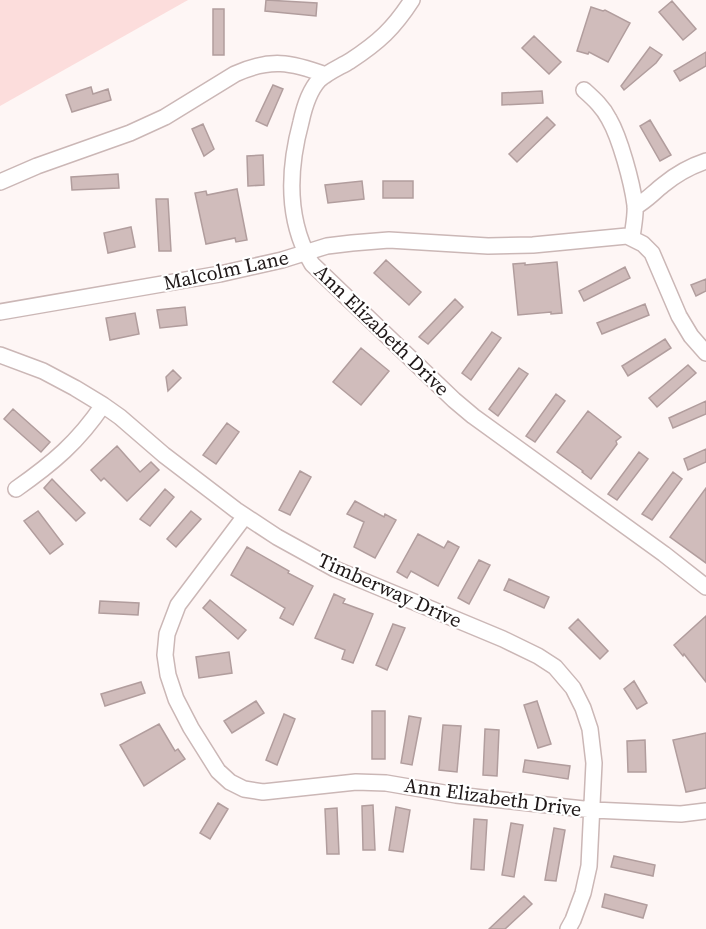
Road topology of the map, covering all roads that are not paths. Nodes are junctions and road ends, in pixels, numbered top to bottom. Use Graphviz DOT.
graph roads {
  1 [pos="412,0"];
  2 [pos="326,75"];
  3 [pos="584,90"];
  4 [pos="706,161"];
  5 [pos="0,182"];
  6 [pos="635,207"];
  7 [pos="632,238"];
  8 [pos="305,253"];
  9 [pos="0,312"];
  10 [pos="706,353"];
  11 [pos="0,355"];
  12 [pos="103,405"];
  13 [pos="16,489"];
  14 [pos="245,516"];
  15 [pos="706,586"];
  16 [pos="592,810"];
  17 [pos="706,811"];
  18 [pos="568,929"];
  1 -- 2 [label="street, Ann Elizabeth Drive"];
  2 -- 5 [label="street"];
  2 -- 8 [label="street, Ann Elizabeth Drive"];
  3 -- 6 [label="street"];
  4 -- 6 [label="street"];
  6 -- 7 [label="street"];
  7 -- 8 [label="street, Malcolm Lane"];
  7 -- 10 [label="street"];
  8 -- 9 [label="street, Malcolm Lane"];
  8 -- 15 [label="street, Ann Elizabeth Drive"];
  11 -- 12 [label="street, Timberway Drive"];
  12 -- 13 [label="street"];
  12 -- 14 [label="street, Timberway Drive"];
  14 -- 16 [label="street, Timberway Drive"];
  14 -- 16 [label="street, Ann Elizabeth Drive"];
  16 -- 17 [label="street, Ann Elizabeth Drive"];
  16 -- 18 [label="street, Timberway Drive"];
}
